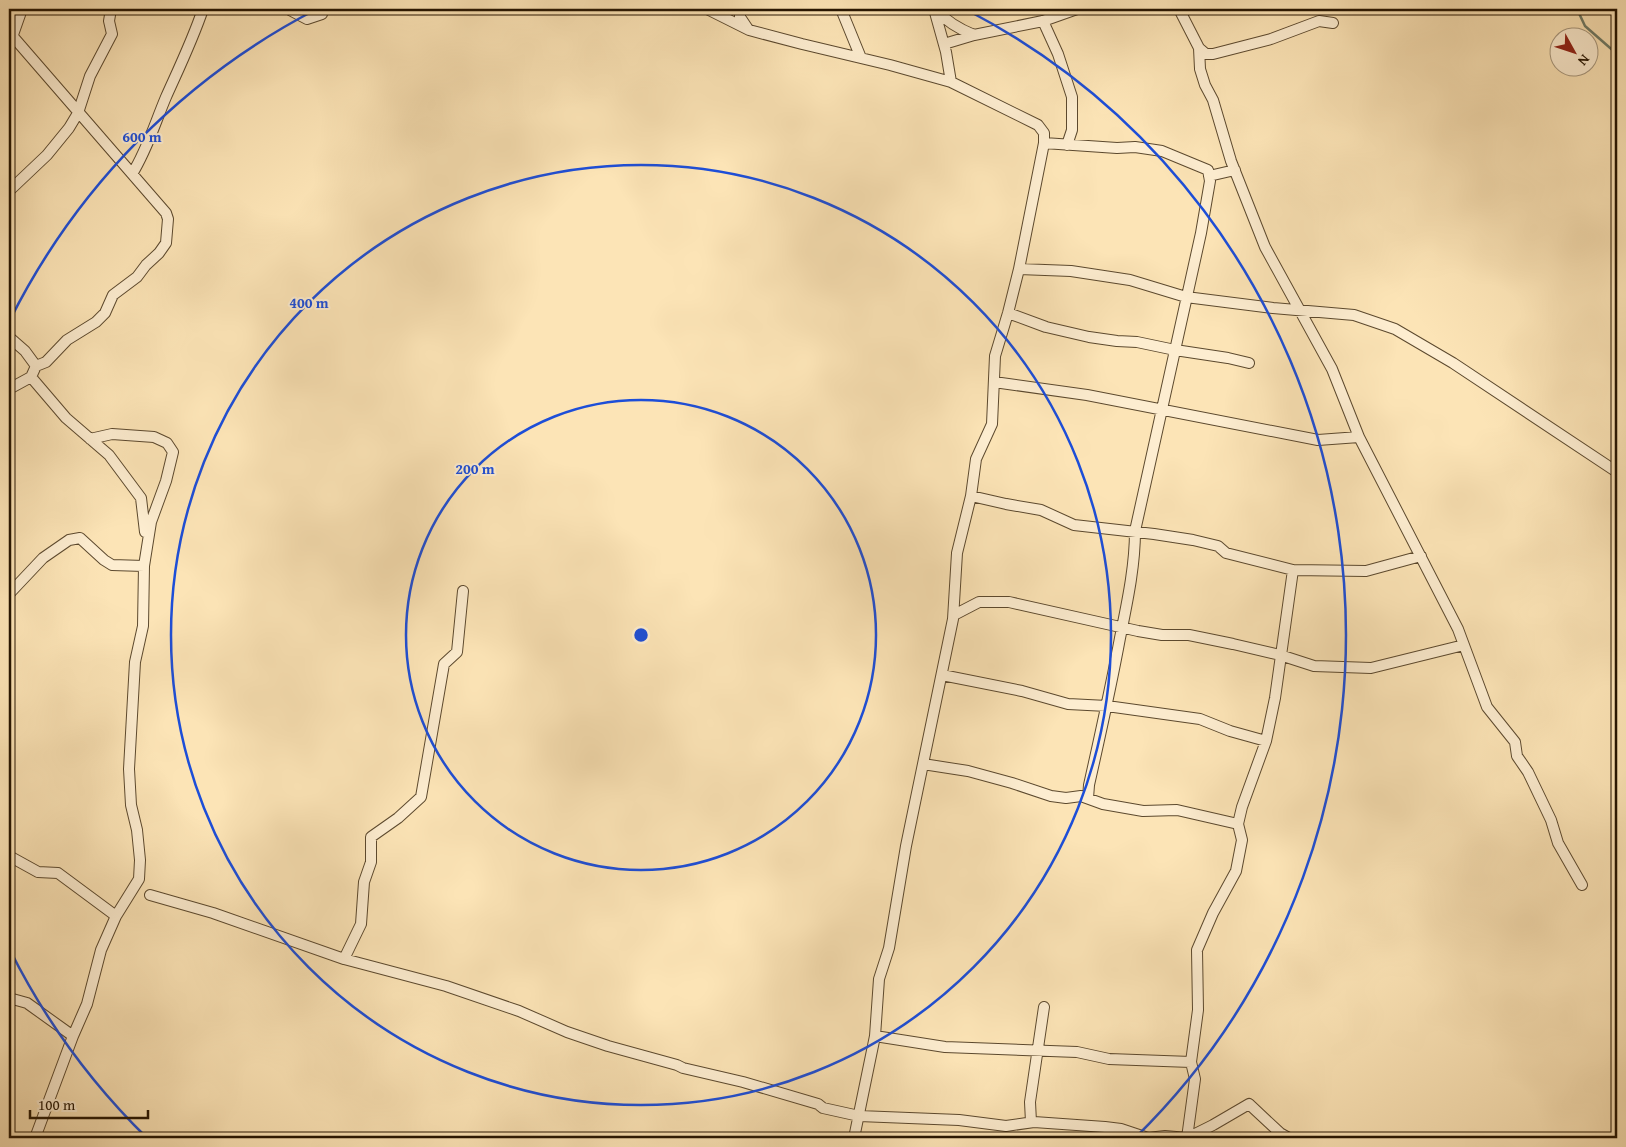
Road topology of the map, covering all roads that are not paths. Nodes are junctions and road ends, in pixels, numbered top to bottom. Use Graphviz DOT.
graph roads {
  1 [pos="22,9"];
  2 [pos="111,9"];
  3 [pos="203,9"];
  4 [pos="288,9"];
  5 [pos="707,9"];
  6 [pos="740,9"];
  7 [pos="841,9"];
  8 [pos="934,9"];
  9 [pos="1077,9"];
  10 [pos="1179,9"];
  11 [pos="322,14"];
  12 [pos="1043,21"];
  13 [pos="1333,23"];
  14 [pos="749,30"];
  15 [pos="974,35"];
  16 [pos="10,38"];
  17 [pos="944,44"];
  18 [pos="1198,48"];
  19 [pos="861,58"];
  20 [pos="951,82"];
  21 [pos="78,113"];
  22 [pos="1044,143"];
  23 [pos="1067,145"];
  24 [pos="1235,170"];
  25 [pos="132,174"];
  26 [pos="1209,176"];
  27 [pos="9,191"];
  28 [pos="1019,269"];
  29 [pos="1186,297"];
  30 [pos="1300,310"];
  31 [pos="1008,313"];
  32 [pos="9,337"];
  33 [pos="1175,350"];
  34 [pos="1248,363"];
  35 [pos="36,366"];
  36 [pos="31,377"];
  37 [pos="994,382"];
  38 [pos="9,389"];
  39 [pos="1162,410"];
  40 [pos="1359,437"];
  41 [pos="90,439"];
  42 [pos="1617,472"];
  43 [pos="971,496"];
  44 [pos="1135,532"];
  45 [pos="146,552"];
  46 [pos="1421,556"];
  47 [pos="144,566"];
  48 [pos="1293,570"];
  49 [pos="463,591"];
  50 [pos="9,594"];
  51 [pos="954,615"];
  52 [pos="1122,627"];
  53 [pos="1464,645"];
  54 [pos="1280,655"];
  55 [pos="942,675"];
  56 [pos="1107,706"];
  57 [pos="1266,741"];
  58 [pos="923,764"];
  59 [pos="1088,798"];
  60 [pos="1238,824"];
  61 [pos="9,856"];
  62 [pos="1582,884"];
  63 [pos="150,894"];
  64 [pos="116,916"];
  65 [pos="344,959"];
  66 [pos="9,998"];
  67 [pos="1044,1006"];
  68 [pos="73,1036"];
  69 [pos="875,1036"];
  70 [pos="1036,1050"];
  71 [pos="1191,1062"];
  72 [pos="859,1116"];
  73 [pos="1031,1122"];
  74 [pos="35,1138"];
  75 [pos="854,1138"];
  76 [pos="1187,1138"];
  77 [pos="1288,1138"];
  1 -- 16 [label="street"];
  2 -- 21 [label="street"];
  3 -- 25 [label="street"];
  4 -- 11 [label="street"];
  5 -- 14 [label="street"];
  6 -- 14 [label="street"];
  7 -- 19 [label="street"];
  8 -- 15 [label="street"];
  8 -- 17 [label="street"];
  9 -- 12 [label="street"];
  10 -- 18 [label="street"];
  12 -- 15 [label="street"];
  12 -- 23 [label="street"];
  13 -- 18 [label="street"];
  14 -- 19 [label="street"];
  15 -- 17 [label="street"];
  16 -- 21 [label="street"];
  17 -- 20 [label="street"];
  18 -- 24 [label="street"];
  19 -- 20 [label="street"];
  20 -- 22 [label="street"];
  21 -- 25 [label="street"];
  21 -- 27 [label="street"];
  22 -- 23 [label="street"];
  22 -- 28 [label="street"];
  23 -- 26 [label="street"];
  24 -- 26 [label="street"];
  24 -- 30 [label="street"];
  25 -- 35 [label="street"];
  26 -- 29 [label="street"];
  28 -- 29 [label="street"];
  28 -- 31 [label="street"];
  29 -- 30 [label="street"];
  29 -- 33 [label="street"];
  30 -- 40 [label="street"];
  30 -- 42 [label="street"];
  31 -- 33 [label="street"];
  31 -- 37 [label="street"];
  32 -- 35 [label="street"];
  33 -- 34 [label="street"];
  33 -- 39 [label="street"];
  35 -- 36 [label="street"];
  36 -- 38 [label="street"];
  36 -- 41 [label="street"];
  37 -- 39 [label="street"];
  37 -- 43 [label="street"];
  39 -- 40 [label="street"];
  39 -- 44 [label="street"];
  40 -- 46 [label="street"];
  41 -- 45 [label="street"];
  41 -- 45 [label="street"];
  43 -- 44 [label="street"];
  43 -- 51 [label="street"];
  44 -- 48 [label="street"];
  44 -- 52 [label="street"];
  45 -- 47 [label="street"];
  46 -- 48 [label="street"];
  46 -- 53 [label="street"];
  47 -- 50 [label="street"];
  47 -- 64 [label="street"];
  48 -- 54 [label="street"];
  49 -- 65 [label="street"];
  51 -- 52 [label="street"];
  51 -- 55 [label="street"];
  52 -- 54 [label="street"];
  52 -- 56 [label="street"];
  53 -- 54 [label="street"];
  53 -- 62 [label="street"];
  54 -- 57 [label="street"];
  55 -- 56 [label="street"];
  55 -- 58 [label="street"];
  56 -- 57 [label="street"];
  56 -- 59 [label="street"];
  57 -- 60 [label="street"];
  58 -- 59 [label="street"];
  58 -- 69 [label="street"];
  59 -- 60 [label="street"];
  60 -- 71 [label="street"];
  61 -- 64 [label="street"];
  63 -- 65 [label="street"];
  64 -- 68 [label="street"];
  65 -- 72 [label="street"];
  66 -- 68 [label="street"];
  67 -- 70 [label="street"];
  68 -- 74 [label="street"];
  69 -- 70 [label="street"];
  69 -- 72 [label="street"];
  70 -- 71 [label="street"];
  70 -- 73 [label="street"];
  71 -- 76 [label="street"];
  72 -- 73 [label="street"];
  72 -- 75 [label="street"];
  73 -- 76 [label="street"];
  76 -- 77 [label="street"];
}
